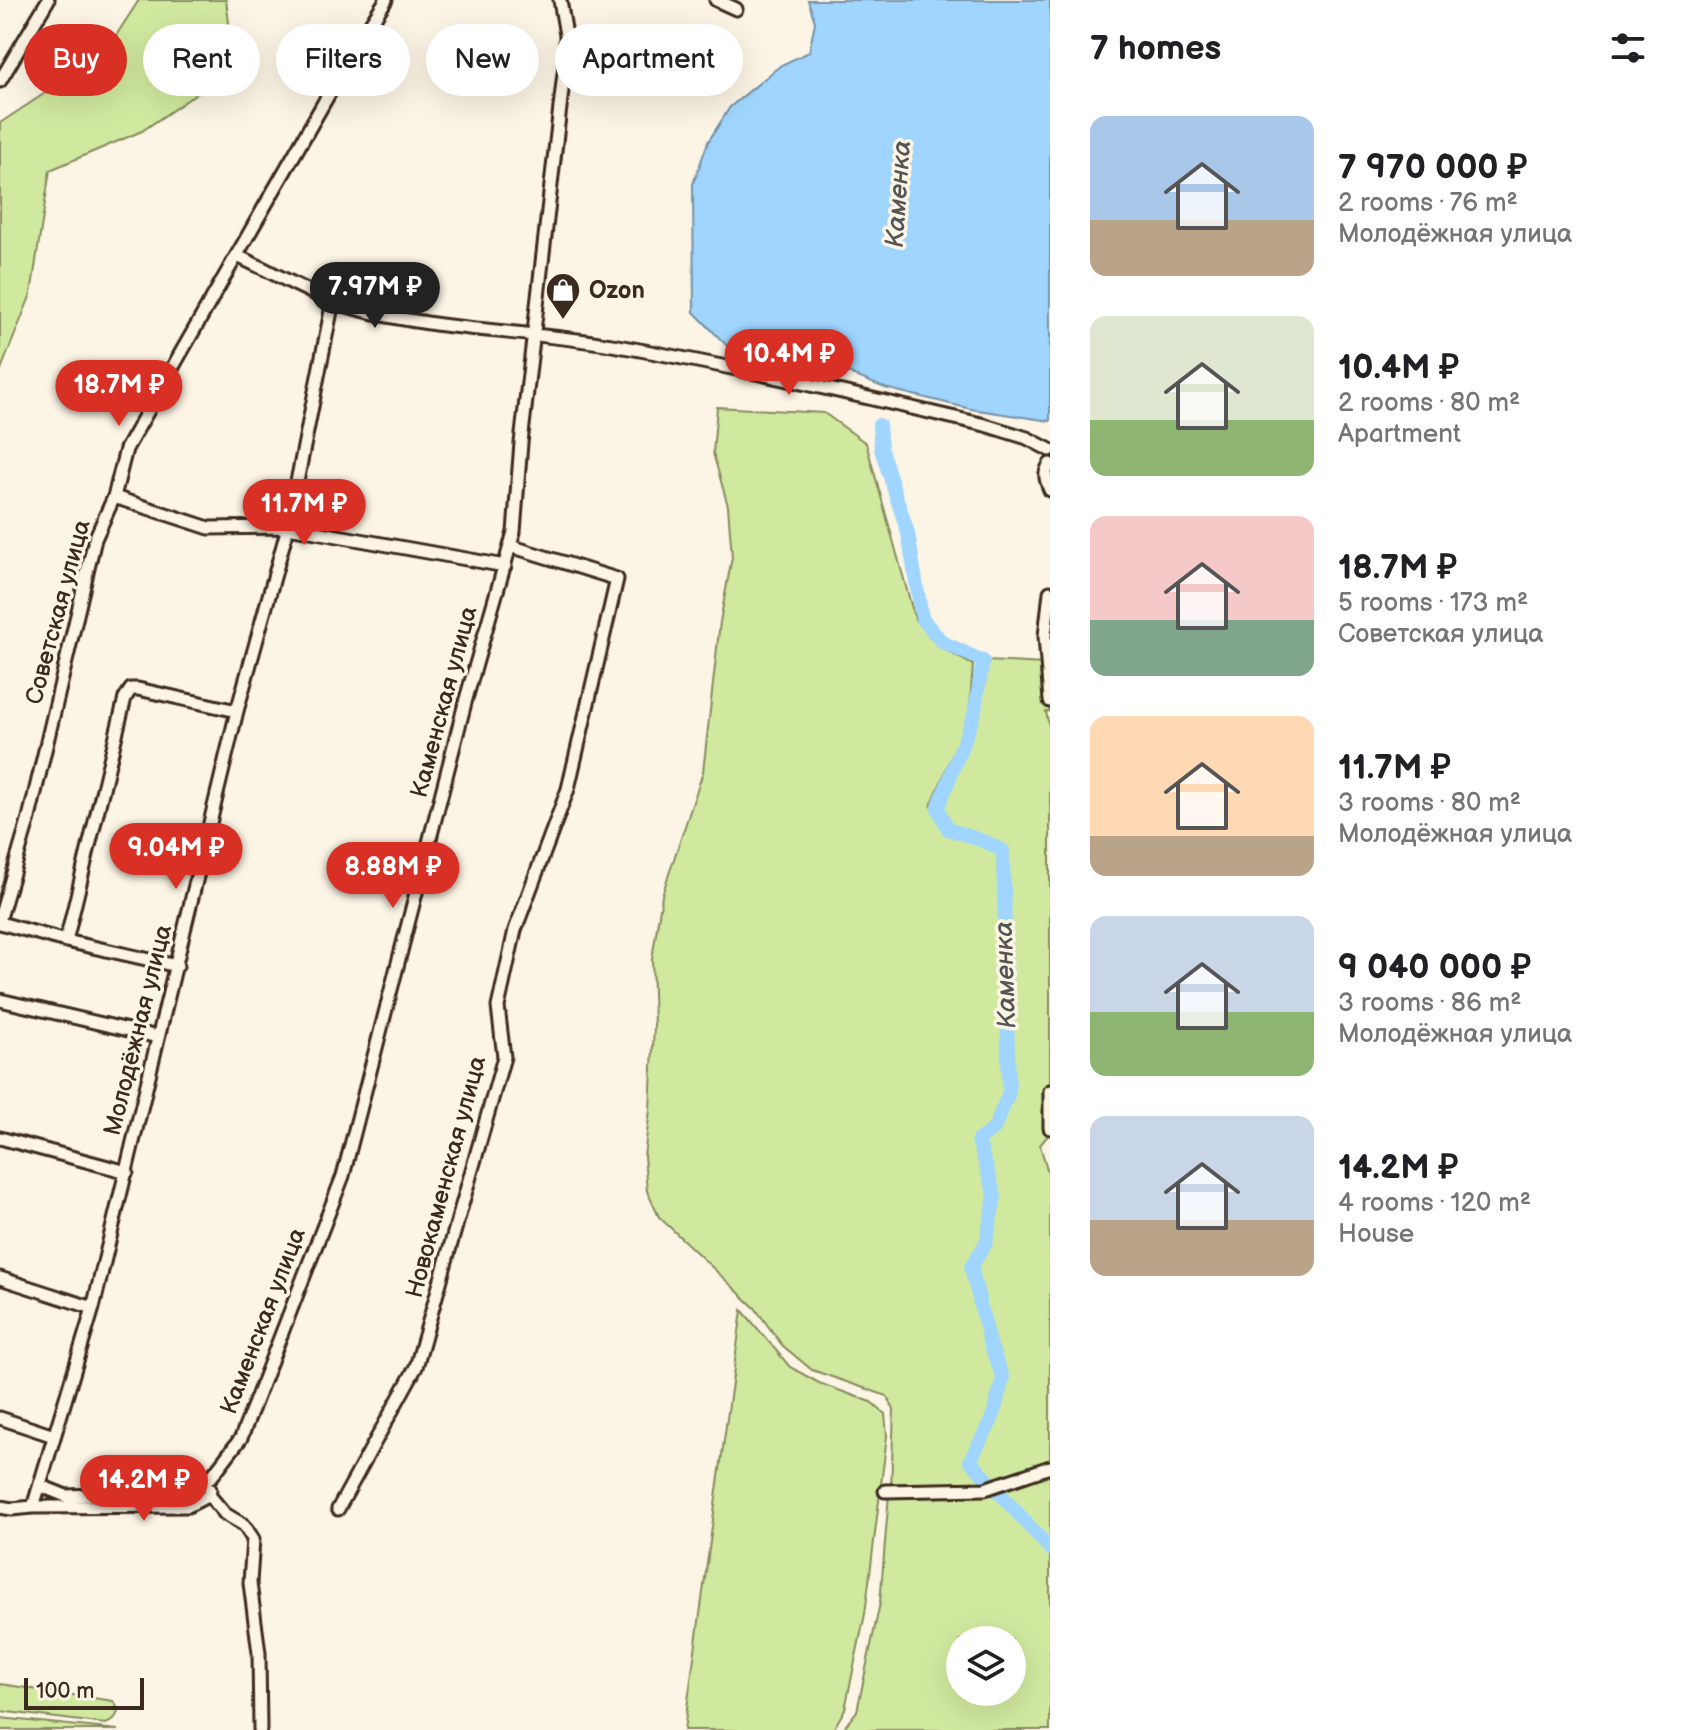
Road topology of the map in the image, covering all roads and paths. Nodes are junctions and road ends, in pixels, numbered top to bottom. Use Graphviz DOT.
graph roads {
  1 [pos="48,0"];
  2 [pos="386,0"];
  3 [pos="560,0"];
  4 [pos="716,0"];
  5 [pos="736,9"];
  6 [pos="0,81"];
  7 [pos="237,256"];
  8 [pos="333,301"];
  9 [pos="533,334"];
  10 [pos="1050,450"];
  11 [pos="1050,464"];
  12 [pos="1050,490"];
  13 [pos="114,497"];
  14 [pos="288,527"];
  15 [pos="510,546"];
  16 [pos="505,566"];
  17 [pos="1050,592"];
  18 [pos="1050,701"];
  19 [pos="237,711"];
  20 [pos="0,920"];
  21 [pos="66,941"];
  22 [pos="177,966"];
  23 [pos="0,1000"];
  24 [pos="158,1037"];
  25 [pos="1050,1091"];
  26 [pos="1050,1128"];
  27 [pos="0,1138"];
  28 [pos="127,1172"];
  29 [pos="0,1278"];
  30 [pos="93,1308"];
  31 [pos="0,1418"];
  32 [pos="54,1436"];
  33 [pos="1050,1467"];
  34 [pos="212,1476"];
  35 [pos="41,1486"];
  36 [pos="885,1491"];
  37 [pos="209,1495"];
  38 [pos="0,1507"];
  39 [pos="33,1507"];
  40 [pos="338,1509"];
  41 [pos="260,1730"];
  1 -- 6 [label="street"];
  2 -- 7 [label="street, Советская улица"];
  3 -- 9 [label="street, Каменская улица"];
  4 -- 5 [label="street"];
  7 -- 8 [label="street"];
  7 -- 13 [label="street, Советская улица"];
  8 -- 9 [label="street"];
  8 -- 14 [label="street, Молодёжная улица"];
  9 -- 10 [label="street"];
  9 -- 15 [label="street, Каменская улица"];
  11 -- 12 [label="street"];
  13 -- 14 [label="street"];
  13 -- 20 [label="street, Советская улица"];
  14 -- 16 [label="street"];
  14 -- 19 [label="street, Молодёжная улица"];
  15 -- 16 [label="street, Каменская улица"];
  15 -- 40 [label="street, Новокаменская улица"];
  16 -- 34 [label="street, Каменская улица"];
  17 -- 18 [label="street"];
  19 -- 21 [label="street"];
  19 -- 22 [label="street, Молодёжная улица"];
  20 -- 21 [label="street"];
  21 -- 22 [label="street"];
  22 -- 24 [label="street, Молодёжная улица"];
  23 -- 24 [label="street"];
  24 -- 28 [label="street, Молодёжная улица"];
  25 -- 26 [label="street"];
  27 -- 28 [label="street"];
  28 -- 30 [label="street, Молодёжная улица"];
  29 -- 30 [label="street"];
  30 -- 32 [label="street, Молодёжная улица"];
  31 -- 32 [label="street"];
  32 -- 35 [label="street, Молодёжная улица"];
  33 -- 36 [label="street"];
  34 -- 35 [label="street"];
  34 -- 37 [label="street"];
  35 -- 39 [label="street, Молодёжная улица"];
  37 -- 39 [label="street"];
  37 -- 41 [label="street"];
  38 -- 39 [label="street"];
}
